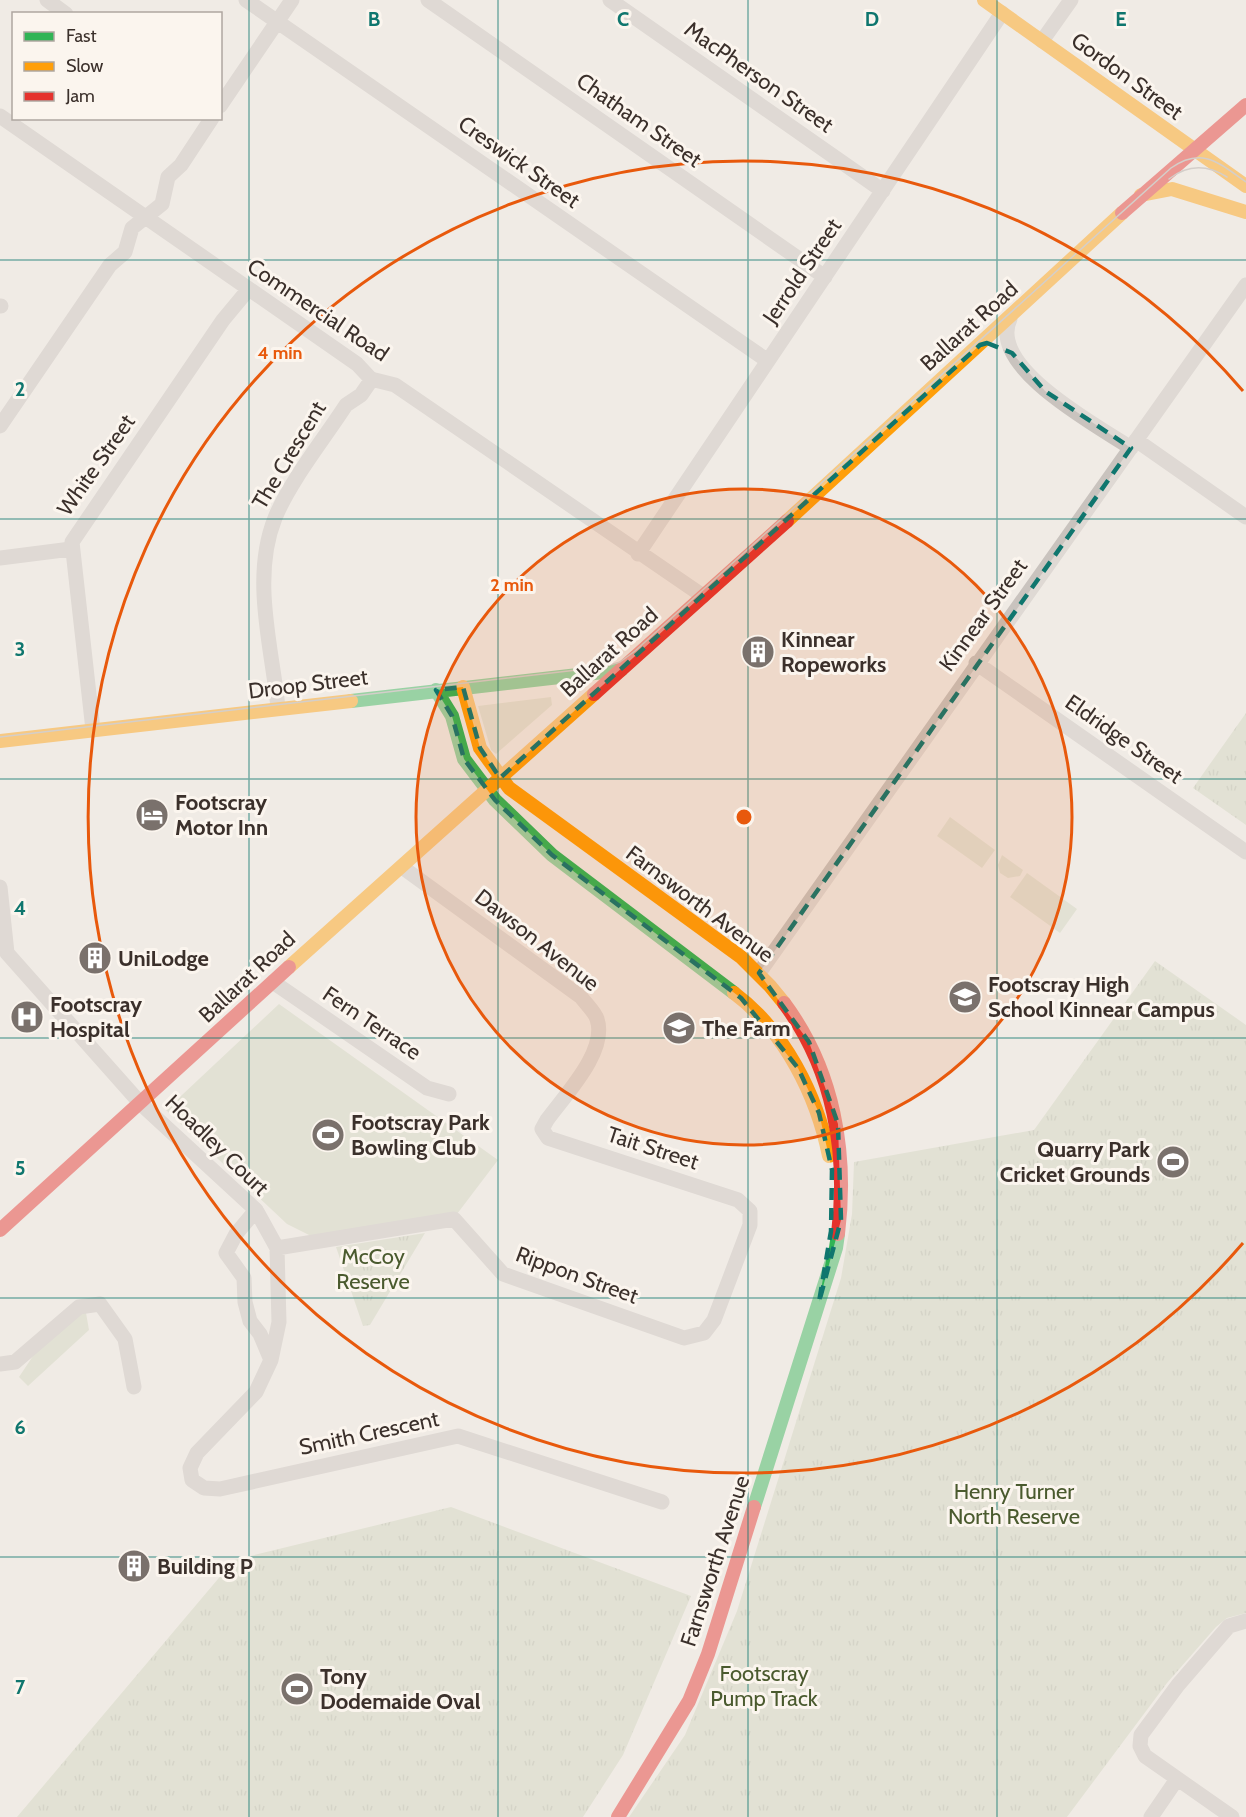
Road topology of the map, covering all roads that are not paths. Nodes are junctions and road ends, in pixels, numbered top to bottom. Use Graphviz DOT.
graph roads {
  1 [pos="47,0"];
  2 [pos="246,0"];
  3 [pos="292,0"];
  4 [pos="428,0"];
  5 [pos="610,0"];
  6 [pos="984,0"];
  7 [pos="1071,0"];
  8 [pos="63,12"];
  9 [pos="1002,13"];
  10 [pos="277,22"];
  11 [pos="1042,41"];
  12 [pos="222,103"];
  13 [pos="1246,105"];
  14 [pos="0,116"];
  15 [pos="211,120"];
  16 [pos="1193,148"];
  17 [pos="1246,186"];
  18 [pos="883,191"];
  19 [pos="1141,195"];
  20 [pos="1246,212"];
  21 [pos="144,217"];
  22 [pos="825,277"];
  23 [pos="1246,285"];
  24 [pos="248,290"];
  25 [pos="1011,317"];
  26 [pos="980,345"];
  27 [pos="1012,353"];
  28 [pos="768,361"];
  29 [pos="372,379"];
  30 [pos="0,426"];
  31 [pos="1133,444"];
  32 [pos="1246,517"];
  33 [pos="71,549"];
  34 [pos="638,554"];
  35 [pos="0,558"];
  36 [pos="703,596"];
  37 [pos="976,663"];
  38 [pos="621,670"];
  39 [pos="463,687"];
  40 [pos="436,690"];
  41 [pos="278,708"];
  42 [pos="93,730"];
  43 [pos="0,741"];
  44 [pos="500,778"];
  45 [pos="486,791"];
  46 [pos="1246,852"];
  47 [pos="402,867"];
  48 [pos="609,879"];
  49 [pos="0,887"];
  50 [pos="658,916"];
  51 [pos="2,918"];
  52 [pos="759,973"];
  53 [pos="273,982"];
  54 [pos="741,998"];
  55 [pos="449,1094"];
  56 [pos="141,1104"];
  57 [pos="542,1129"];
  58 [pos="256,1210"];
  59 [pos="0,1230"];
  60 [pos="277,1248"];
  61 [pos="819,1302"];
  62 [pos="704,1333"];
  63 [pos="271,1360"];
  64 [pos="0,1364"];
  65 [pos="134,1387"];
  66 [pos="220,1489"];
  67 [pos="662,1502"];
  68 [pos="1246,1621"];
  69 [pos="1178,1779"];
  70 [pos="618,1817"];
  71 [pos="1151,1817"];
  72 [pos="1232,1817"];
  1 -- 8 [label="street"];
  2 -- 10 [label="street, Creswick Street"];
  3 -- 10 [label="street"];
  4 -- 22 [label="street, Chatham Street"];
  5 -- 18 [label="street, MacPherson Street"];
  6 -- 9 [label="main road, Gordon Street"];
  7 -- 11 [label="street"];
  9 -- 11 [label="main road, Gordon Street"];
  9 -- 18 [label="street, Jerrold Street"];
  10 -- 12 [label="street"];
  10 -- 28 [label="street, Creswick Street"];
  11 -- 16 [label="main road, Gordon Street"];
  13 -- 16 [label="main road, Ballarat Road"];
  14 -- 21 [label="street, Commercial Road"];
  15 -- 21 [label="street"];
  16 -- 17 [label="main road, Gordon Street"];
  16 -- 19 [label="main road, Ballarat Road"];
  18 -- 22 [label="street, Jerrold Street"];
  19 -- 20 [label="main road"];
  19 -- 25 [label="main road, Ballarat Road"];
  21 -- 24 [label="street, Commercial Road"];
  21 -- 30 [label="street"];
  22 -- 28 [label="street, Jerrold Street"];
  23 -- 31 [label="street, Kinnear Street"];
  24 -- 29 [label="street, Commercial Road"];
  24 -- 33 [label="street, White Street"];
  25 -- 26 [label="main road, Ballarat Road"];
  25 -- 27 [label="street"];
  26 -- 27 [label="street"];
  26 -- 36 [label="main road, Ballarat Road"];
  27 -- 31 [label="street"];
  28 -- 34 [label="street, Jerrold Street"];
  29 -- 34 [label="street, Commercial Road"];
  29 -- 41 [label="street, The Crescent"];
  31 -- 32 [label="street"];
  31 -- 37 [label="street, Kinnear Street"];
  33 -- 35 [label="street"];
  33 -- 42 [label="street, White Street"];
  34 -- 36 [label="street, Commercial Road"];
  36 -- 38 [label="main road, Ballarat Road"];
  37 -- 46 [label="street, Eldridge Street"];
  37 -- 52 [label="street, Kinnear Street"];
  38 -- 39 [label="main road, Droop Street"];
  38 -- 44 [label="main road, Ballarat Road"];
  39 -- 40 [label="main road, Droop Street"];
  39 -- 44 [label="main road, Farnsworth Avenue"];
  40 -- 41 [label="main road, Droop Street"];
  40 -- 45 [label="main road, Farnsworth Avenue"];
  41 -- 42 [label="main road, Droop Street"];
  42 -- 43 [label="main road, Droop Street"];
  44 -- 45 [label="main road, Ballarat Road"];
  44 -- 48 [label="main road, Farnsworth Avenue"];
  45 -- 47 [label="main road, Ballarat Road"];
  45 -- 48 [label="main road, Farnsworth Avenue"];
  47 -- 53 [label="main road, Ballarat Road"];
  47 -- 57 [label="street, Dawson Avenue"];
  48 -- 50 [label="main road, Farnsworth Avenue"];
  48 -- 50 [label="main road, Farnsworth Avenue"];
  49 -- 51 [label="street, Hoadley Court"];
  50 -- 52 [label="main road, Farnsworth Avenue"];
  50 -- 54 [label="main road, Farnsworth Avenue"];
  51 -- 56 [label="street, Hoadley Court"];
  52 -- 54 [label="main road"];
  52 -- 61 [label="main road, Farnsworth Avenue"];
  53 -- 55 [label="street, Fern Terrace"];
  53 -- 56 [label="main road, Ballarat Road"];
  54 -- 61 [label="main road, Farnsworth Avenue"];
  56 -- 58 [label="street, Hoadley Court"];
  56 -- 59 [label="main road, Ballarat Road"];
  57 -- 62 [label="street, Tait Street"];
  58 -- 60 [label="street, Hoadley Court"];
  58 -- 63 [label="street"];
  60 -- 62 [label="street, Rippon Street"];
  60 -- 63 [label="street, Hoadley Court"];
  61 -- 70 [label="main road, Farnsworth Avenue"];
  63 -- 66 [label="street, Hoadley Court"];
  64 -- 65 [label="street"];
  66 -- 67 [label="street, Smith Crescent"];
  68 -- 69 [label="street"];
  69 -- 71 [label="street"];
  69 -- 72 [label="street"];
}
